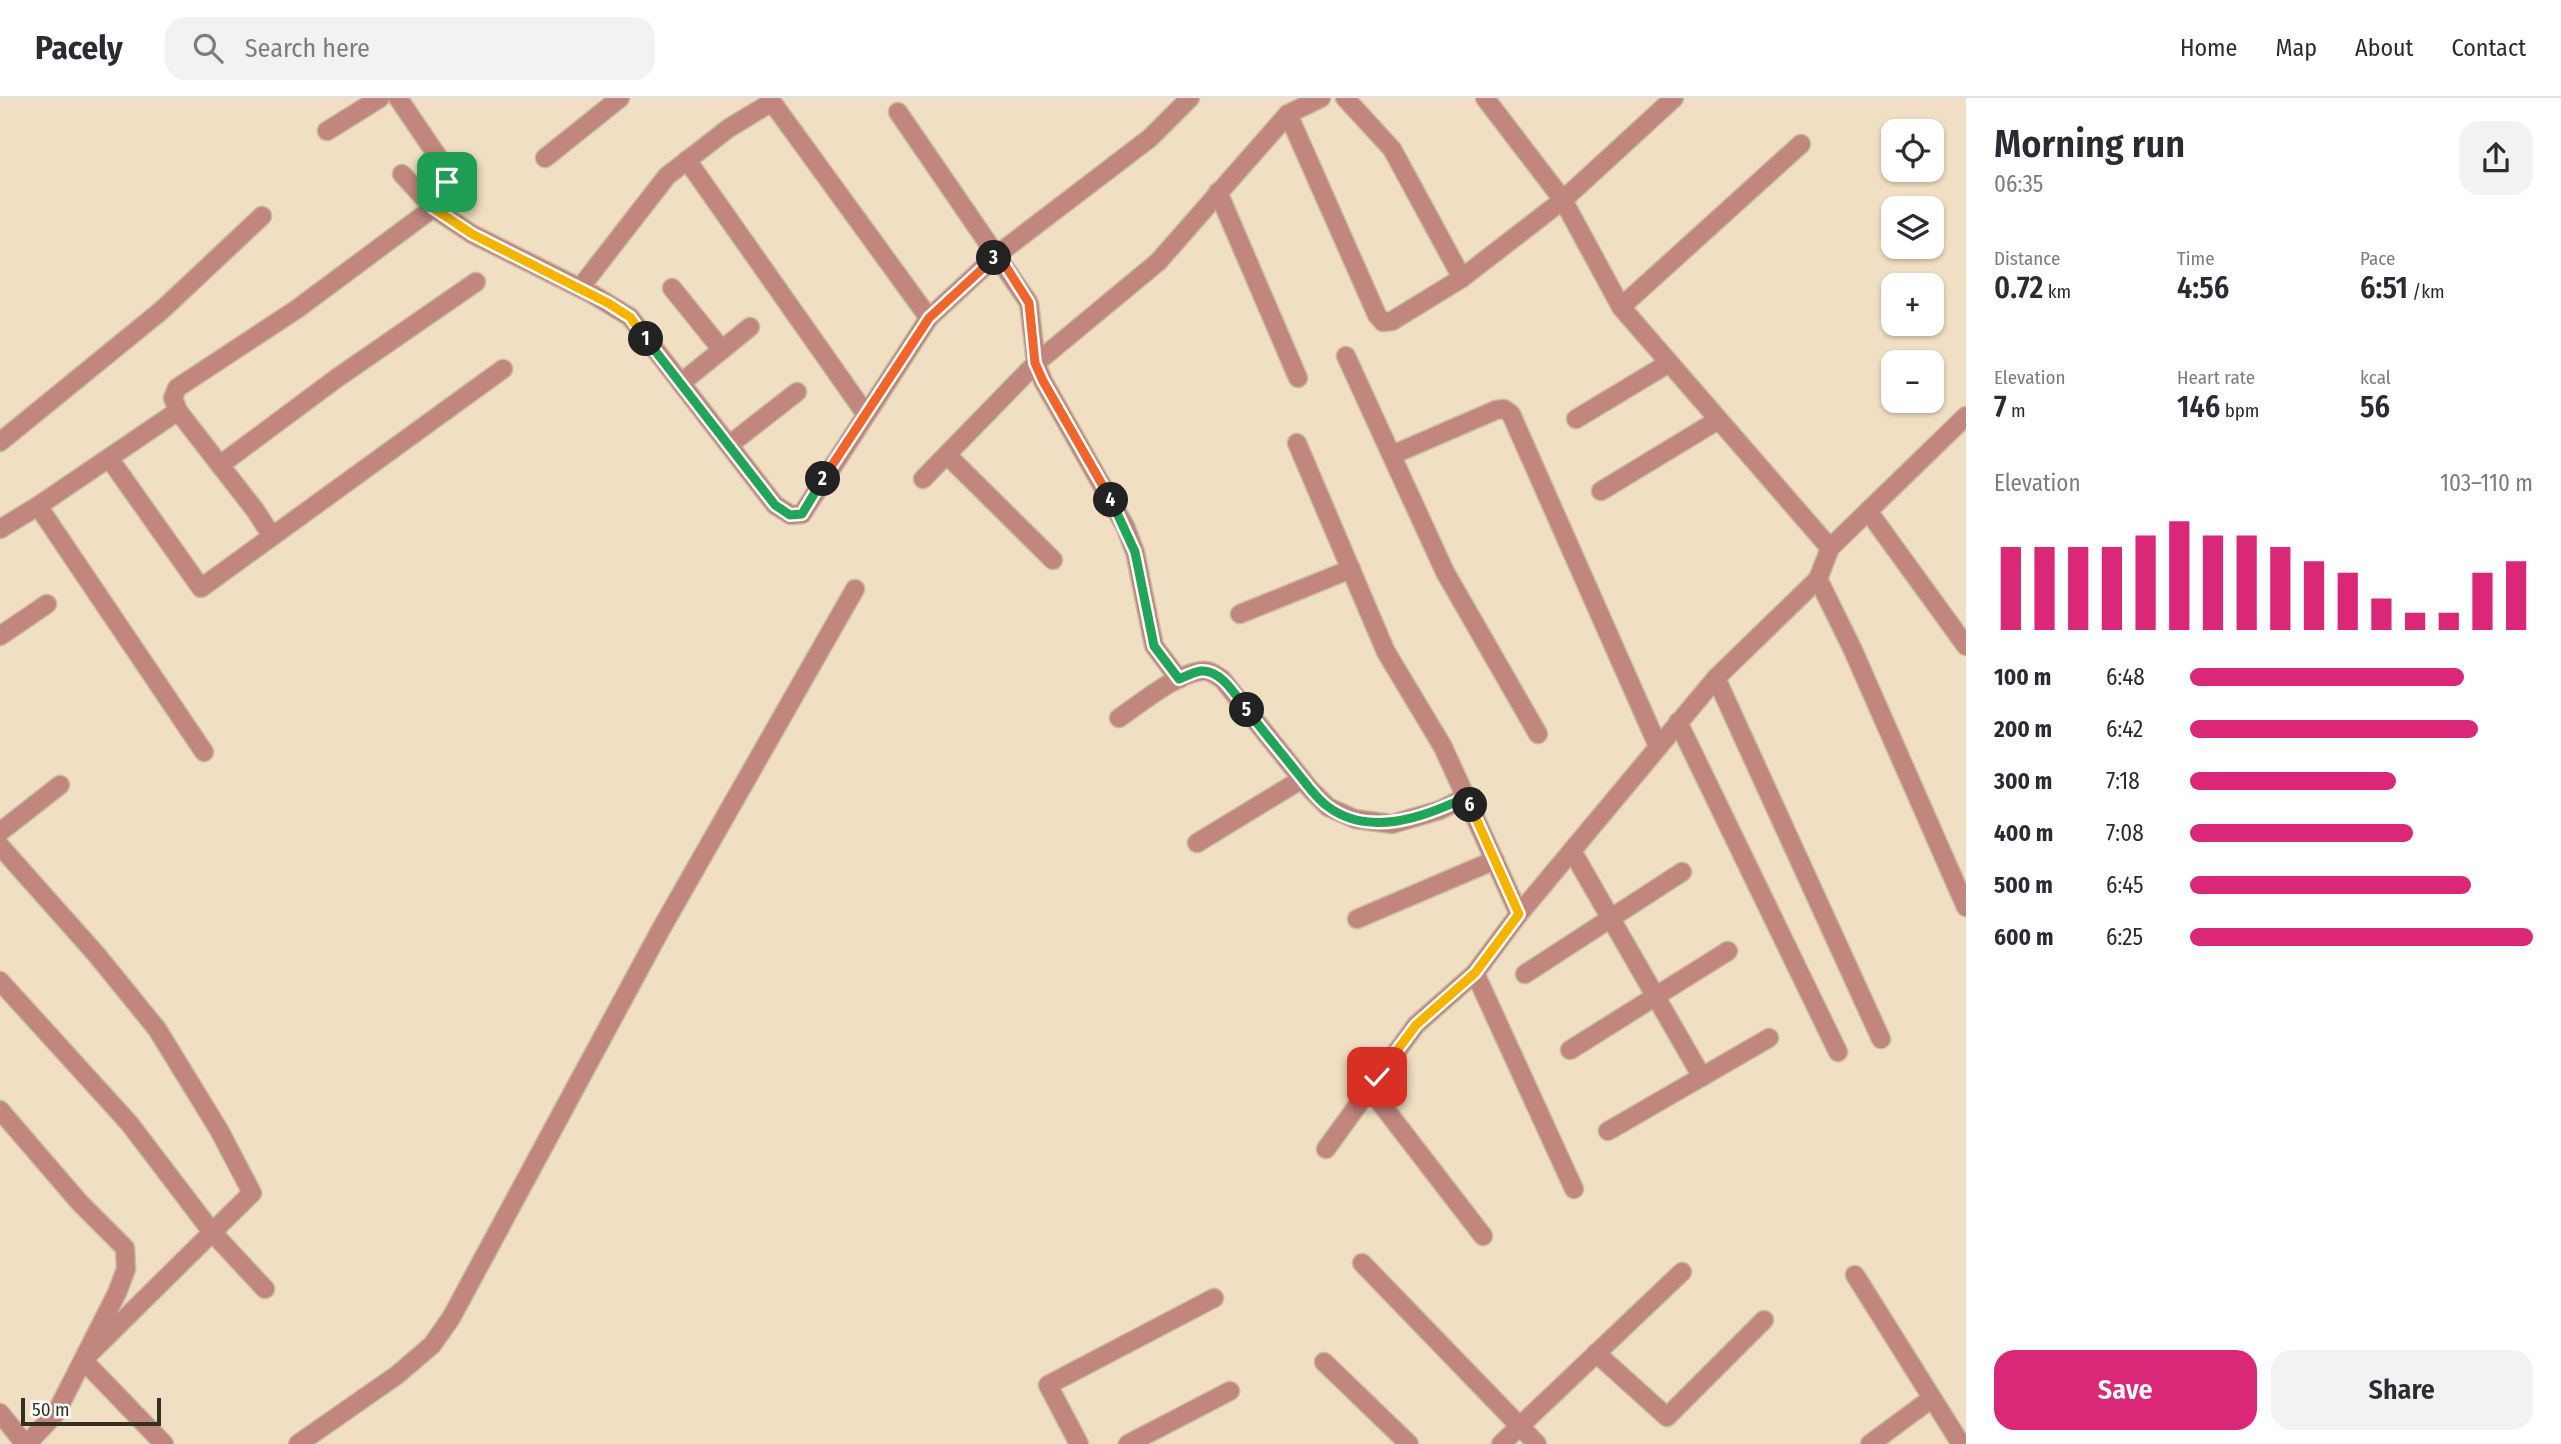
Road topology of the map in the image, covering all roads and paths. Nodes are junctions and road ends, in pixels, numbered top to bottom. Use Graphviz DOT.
graph roads {
  1 [pos="380,98"];
  2 [pos="398,98"];
  3 [pos="620,98"];
  4 [pos="1190,98"];
  5 [pos="1321,98"];
  6 [pos="1345,98"];
  7 [pos="1485,98"];
  8 [pos="1674,98"];
  9 [pos="770,100"];
  10 [pos="898,112"];
  11 [pos="1289,114"];
  12 [pos="327,131"];
  13 [pos="1801,144"];
  14 [pos="545,158"];
  15 [pos="687,160"];
  16 [pos="402,174"];
  17 [pos="1218,192"];
  18 [pos="1563,200"];
  19 [pos="433,208"];
  20 [pos="262,216"];
  21 [pos="998,254"];
  22 [pos="1462,278"];
  23 [pos="476,282"];
  24 [pos="580,288"];
  25 [pos="671,288"];
  26 [pos="1621,307"];
  27 [pos="929,318"];
  28 [pos="750,327"];
  29 [pos="722,349"];
  30 [pos="1346,356"];
  31 [pos="1035,363"];
  32 [pos="1669,363"];
  33 [pos="503,369"];
  34 [pos="1298,378"];
  35 [pos="681,383"];
  36 [pos="797,392"];
  37 [pos="178,411"];
  38 [pos="865,414"];
  39 [pos="1966,416"];
  40 [pos="1576,419"];
  41 [pos="1718,420"];
  42 [pos="0,442"];
  43 [pos="1297,443"];
  44 [pos="729,445"];
  45 [pos="947,455"];
  46 [pos="1392,455"];
  47 [pos="109,458"];
  48 [pos="220,465"];
  49 [pos="923,479"];
  50 [pos="1601,491"];
  51 [pos="38,506"];
  52 [pos="1868,510"];
  53 [pos="0,529"];
  54 [pos="272,536"];
  55 [pos="1830,548"];
  56 [pos="1053,560"];
  57 [pos="1351,569"];
  58 [pos="1818,579"];
  59 [pos="855,589"];
  60 [pos="47,604"];
  61 [pos="1240,614"];
  62 [pos="0,636"];
  63 [pos="1965,643"];
  64 [pos="1716,678"];
  65 [pos="1179,679"];
  66 [pos="1119,718"];
  67 [pos="1678,722"];
  68 [pos="1538,734"];
  69 [pos="1658,746"];
  70 [pos="204,752"];
  71 [pos="1302,779"];
  72 [pos="60,785"];
  73 [pos="1466,797"];
  74 [pos="0,832"];
  75 [pos="1197,844"];
  76 [pos="0,846"];
  77 [pos="1572,850"];
  78 [pos="1495,860"];
  79 [pos="1682,872"];
  80 [pos="1966,907"];
  81 [pos="1519,914"];
  82 [pos="1611,918"];
  83 [pos="1357,919"];
  84 [pos="1728,951"];
  85 [pos="1475,973"];
  86 [pos="1525,974"];
  87 [pos="0,981"];
  88 [pos="1656,997"];
  89 [pos="1769,1038"];
  90 [pos="1881,1039"];
  91 [pos="1570,1050"];
  92 [pos="1838,1052"];
  93 [pos="1702,1077"];
  94 [pos="1369,1088"];
  95 [pos="0,1110"];
  96 [pos="1608,1131"];
  97 [pos="1326,1149"];
  98 [pos="1574,1189"];
  99 [pos="212,1232"];
  100 [pos="1483,1236"];
  101 [pos="1362,1263"];
  102 [pos="1682,1272"];
  103 [pos="1855,1275"];
  104 [pos="265,1289"];
  105 [pos="1214,1298"];
  106 [pos="1764,1320"];
  107 [pos="1596,1353"];
  108 [pos="83,1360"];
  109 [pos="1324,1362"];
  110 [pos="1230,1391"];
  111 [pos="1931,1399"];
  112 [pos="0,1413"];
  113 [pos="1518,1426"];
  114 [pos="26,1444"];
  115 [pos="164,1444"];
  116 [pos="298,1444"];
  117 [pos="1079,1444"];
  118 [pos="1128,1444"];
  119 [pos="1409,1444"];
  120 [pos="1501,1444"];
  121 [pos="1537,1444"];
  122 [pos="1870,1444"];
  123 [pos="1961,1444"];
  1 -- 12 [label="street"];
  2 -- 19 [label="street"];
  3 -- 14 [label="street"];
  4 -- 21 [label="street"];
  5 -- 11 [label="street"];
  6 -- 22 [label="street"];
  7 -- 18 [label="street"];
  8 -- 18 [label="street"];
  9 -- 15 [label="street"];
  9 -- 27 [label="street"];
  10 -- 21 [label="street"];
  11 -- 17 [label="street"];
  11 -- 22 [label="street"];
  13 -- 26 [label="street"];
  15 -- 24 [label="street"];
  15 -- 38 [label="street"];
  16 -- 19 [label="street"];
  17 -- 31 [label="street"];
  17 -- 34 [label="street"];
  18 -- 22 [label="street"];
  18 -- 26 [label="street"];
  19 -- 24 [label="street"];
  19 -- 37 [label="street"];
  20 -- 42 [label="street"];
  21 -- 27 [label="street"];
  21 -- 31 [label="street"];
  23 -- 48 [label="street"];
  24 -- 35 [label="street"];
  25 -- 29 [label="street"];
  26 -- 32 [label="street"];
  27 -- 38 [label="street"];
  28 -- 29 [label="street"];
  29 -- 35 [label="street"];
  30 -- 46 [label="street"];
  31 -- 45 [label="street"];
  31 -- 65 [label="street"];
  32 -- 40 [label="street"];
  32 -- 41 [label="street"];
  33 -- 54 [label="street"];
  35 -- 44 [label="street"];
  36 -- 44 [label="street"];
  37 -- 47 [label="street"];
  37 -- 48 [label="street"];
  38 -- 44 [label="street"];
  39 -- 52 [label="street"];
  41 -- 50 [label="street"];
  41 -- 55 [label="street"];
  43 -- 57 [label="street"];
  45 -- 49 [label="street"];
  45 -- 56 [label="street"];
  46 -- 68 [label="street"];
  46 -- 69 [label="street"];
  47 -- 51 [label="street"];
  47 -- 54 [label="street"];
  48 -- 54 [label="street"];
  51 -- 53 [label="street"];
  51 -- 70 [label="street"];
  52 -- 55 [label="street"];
  52 -- 63 [label="street"];
  55 -- 58 [label="street"];
  57 -- 61 [label="street"];
  57 -- 73 [label="street"];
  58 -- 64 [label="street"];
  58 -- 80 [label="street"];
  59 -- 116 [label="street"];
  60 -- 62 [label="street"];
  64 -- 67 [label="street"];
  64 -- 90 [label="street"];
  65 -- 66 [label="street"];
  65 -- 71 [label="street"];
  67 -- 69 [label="street"];
  67 -- 92 [label="street"];
  69 -- 77 [label="street"];
  71 -- 73 [label="street"];
  71 -- 75 [label="street"];
  72 -- 74 [label="street"];
  73 -- 78 [label="street"];
  76 -- 99 [label="street"];
  77 -- 81 [label="street"];
  77 -- 82 [label="street"];
  78 -- 81 [label="street"];
  78 -- 83 [label="street"];
  79 -- 82 [label="street"];
  81 -- 85 [label="street"];
  82 -- 86 [label="street"];
  82 -- 88 [label="street"];
  84 -- 88 [label="street"];
  85 -- 94 [label="street"];
  85 -- 98 [label="street"];
  87 -- 99 [label="street"];
  88 -- 91 [label="street"];
  88 -- 93 [label="street"];
  89 -- 93 [label="street"];
  93 -- 96 [label="street"];
  94 -- 97 [label="street"];
  94 -- 100 [label="street"];
  95 -- 108 [label="street"];
  99 -- 104 [label="street"];
  99 -- 108 [label="street"];
  101 -- 113 [label="street"];
  102 -- 107 [label="street"];
  103 -- 111 [label="street"];
  105 -- 117 [label="street"];
  106 -- 107 [label="street"];
  107 -- 113 [label="street"];
  108 -- 114 [label="street"];
  108 -- 115 [label="street"];
  109 -- 119 [label="street"];
  110 -- 118 [label="street"];
  111 -- 122 [label="street"];
  111 -- 123 [label="street"];
  112 -- 114 [label="street"];
  113 -- 120 [label="street"];
  113 -- 121 [label="street"];
}
